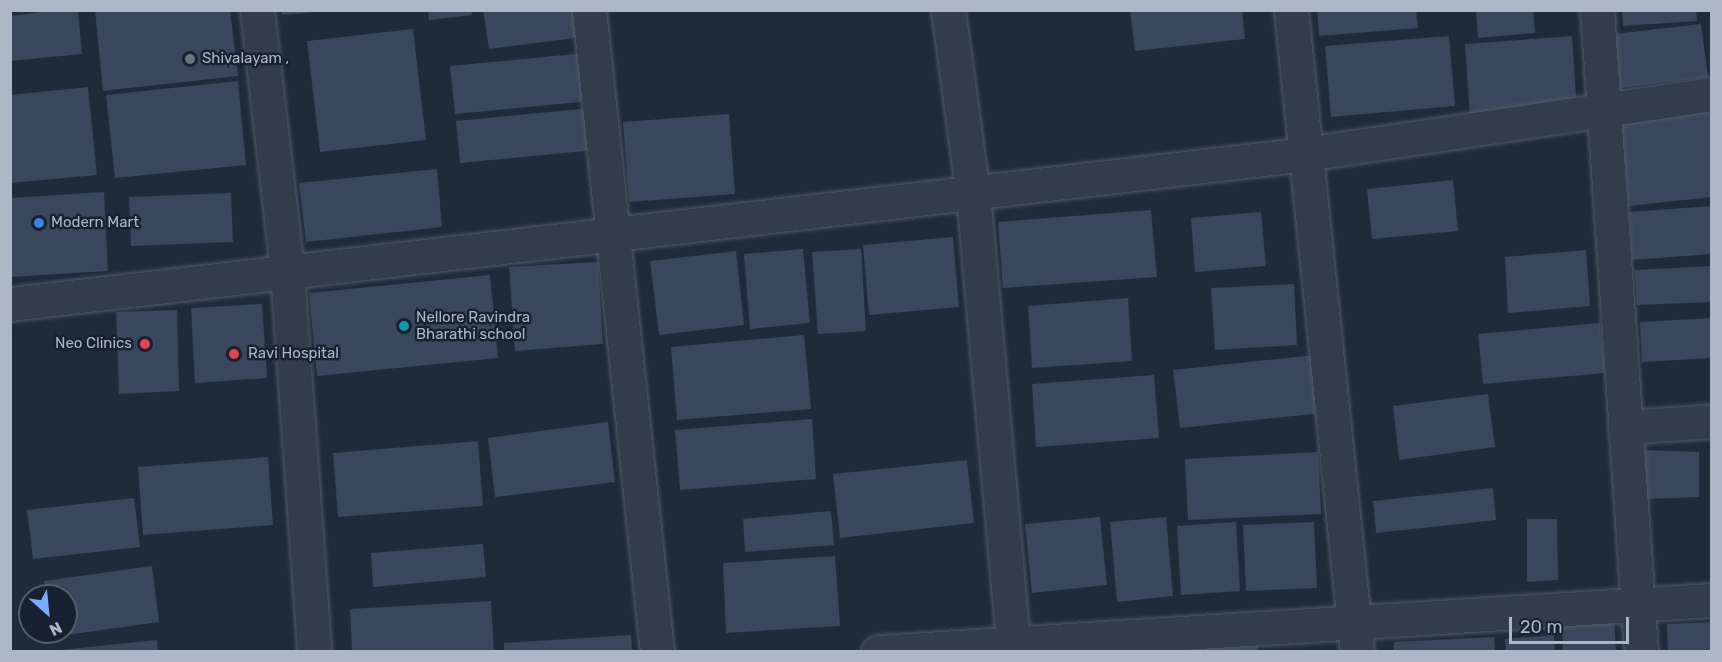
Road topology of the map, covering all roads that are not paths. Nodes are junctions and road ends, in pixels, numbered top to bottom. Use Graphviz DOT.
graph roads {
  1 [pos="257,10"];
  2 [pos="589,10"];
  3 [pos="948,10"];
  4 [pos="1290,10"];
  5 [pos="1597,10"];
  6 [pos="1712,94"];
  7 [pos="1604,111"];
  8 [pos="1306,154"];
  9 [pos="973,194"];
  10 [pos="614,234"];
  11 [pos="287,271"];
  12 [pos="10,304"];
  13 [pos="1712,422"];
  14 [pos="1625,427"];
  15 [pos="1712,600"];
  16 [pos="1637,602"];
  17 [pos="1353,619"];
  18 [pos="1014,647"];
  19 [pos="314,651"];
  20 [pos="657,651"];
  21 [pos="878,651"];
  22 [pos="1357,651"];
  23 [pos="1641,651"];
  1 -- 11 [label="street"];
  2 -- 10 [label="street"];
  3 -- 9 [label="street"];
  4 -- 8 [label="street"];
  5 -- 7 [label="street"];
  6 -- 7 [label="street"];
  7 -- 8 [label="street"];
  7 -- 14 [label="street"];
  8 -- 9 [label="street"];
  8 -- 17 [label="street"];
  9 -- 10 [label="street"];
  9 -- 18 [label="street"];
  10 -- 11 [label="street"];
  10 -- 20 [label="street"];
  11 -- 12 [label="street"];
  11 -- 19 [label="street"];
  13 -- 14 [label="street"];
  14 -- 16 [label="street"];
  15 -- 16 [label="street"];
  16 -- 17 [label="street"];
  16 -- 23 [label="street"];
  17 -- 18 [label="street"];
  17 -- 22 [label="street"];
  18 -- 21 [label="street"];
}
